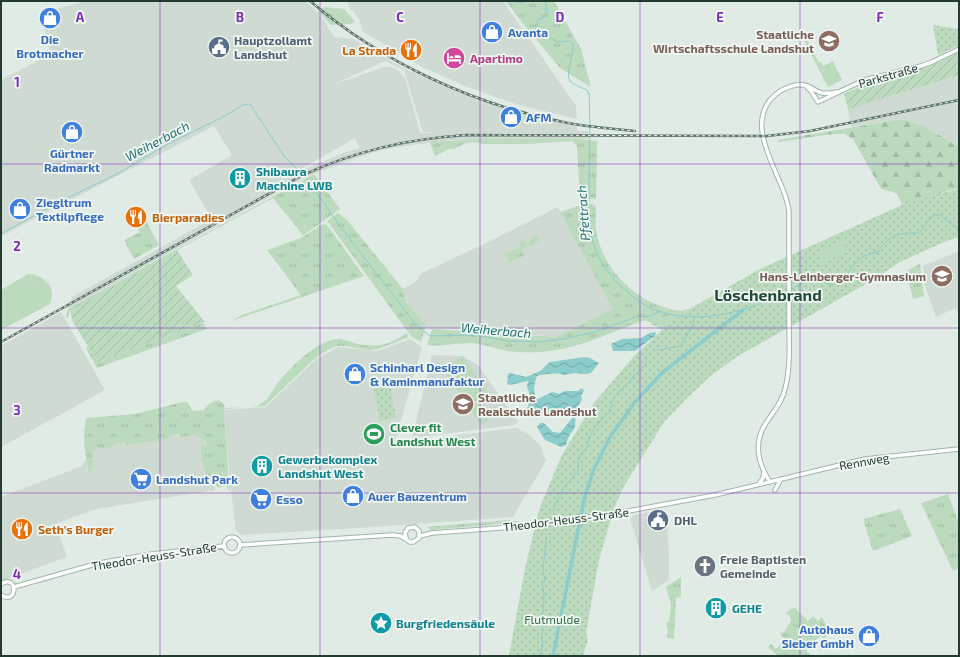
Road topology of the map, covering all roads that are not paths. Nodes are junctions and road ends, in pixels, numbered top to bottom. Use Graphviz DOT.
graph roads {
  1 [pos="959,49"];
  2 [pos="805,86"];
  3 [pos="817,91"];
  4 [pos="837,92"];
  5 [pos="819,101"];
  6 [pos="959,449"];
  7 [pos="764,472"];
  8 [pos="781,480"];
  9 [pos="770,482"];
  10 [pos="757,485"];
  11 [pos="775,490"];
  12 [pos="406,531"];
  13 [pos="419,531"];
  14 [pos="432,533"];
  15 [pos="392,535"];
  16 [pos="420,536"];
  17 [pos="406,538"];
  18 [pos="240,545"];
  19 [pos="224,546"];
  20 [pos="1,584"];
  21 [pos="14,587"];
  22 [pos="1,595"];
  1 -- 4 [label="main road, Parkstraße"];
  2 -- 3 [label="main road"];
  2 -- 5 [label="main road"];
  2 -- 7 [label="main road"];
  3 -- 4 [label="main road"];
  3 -- 5 [label="main road"];
  4 -- 5 [label="main road, Parkstraße"];
  6 -- 8 [label="main road, Rennweg"];
  7 -- 9 [label="main road"];
  7 -- 10 [label="main road"];
  8 -- 9 [label="main road, Rennweg"];
  8 -- 11 [label="main road"];
  9 -- 10 [label="main road, Theodor-Heuss-Straße"];
  10 -- 14 [label="main road, Theodor-Heuss-Straße"];
  12 -- 13 [label="main road, Theodor-Heuss-Straße"];
  12 -- 15 [label="main road, Theodor-Heuss-Straße"];
  12 -- 17 [label="main road"];
  13 -- 14 [label="main road, Theodor-Heuss-Straße"];
  13 -- 16 [label="main road"];
  14 -- 16 [label="main road, Theodor-Heuss-Straße"];
  15 -- 17 [label="main road, Theodor-Heuss-Straße"];
  15 -- 18 [label="main road, Theodor-Heuss-Straße"];
  16 -- 17 [label="main road, Theodor-Heuss-Straße"];
  18 -- 19 [label="main road, Theodor-Heuss-Straße"];
  18 -- 19 [label="main road, Theodor-Heuss-Straße"];
  19 -- 21 [label="main road, Theodor-Heuss-Straße"];
  20 -- 21 [label="main road, Theodor-Heuss-Straße"];
  21 -- 22 [label="main road, Theodor-Heuss-Straße"];
}
